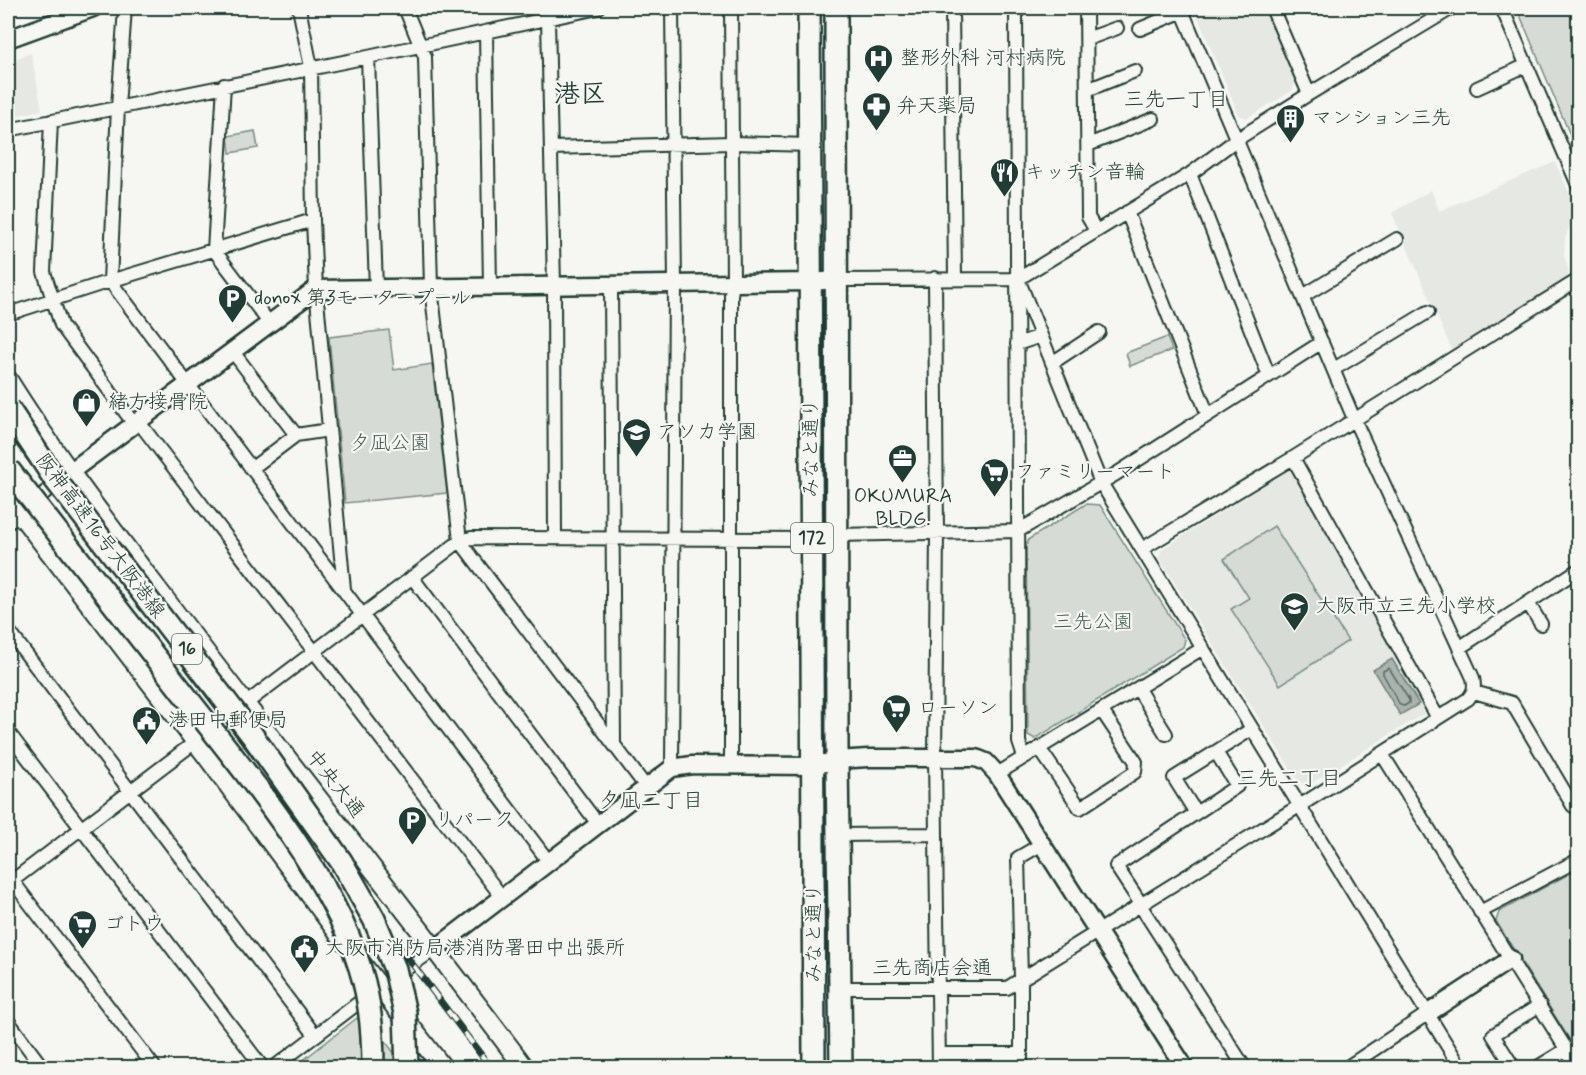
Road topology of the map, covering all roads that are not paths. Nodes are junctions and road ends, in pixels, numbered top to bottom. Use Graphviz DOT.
graph roads {
  1 [pos="93,8"];
  2 [pos="125,8"];
  3 [pos="299,8"];
  4 [pos="405,8"];
  5 [pos="598,8"];
  6 [pos="672,8"];
  7 [pos="731,8"];
  8 [pos="809,8"];
  9 [pos="836,8"];
  10 [pos="952,8"];
  11 [pos="1016,8"];
  12 [pos="1086,8"];
  13 [pos="1272,8"];
  14 [pos="1452,8"];
  15 [pos="1502,8"];
  16 [pos="1182,9"];
  17 [pos="548,19"];
  18 [pos="1117,28"];
  19 [pos="1140,29"];
  20 [pos="486,32"];
  21 [pos="8,39"];
  22 [pos="1087,39"];
  23 [pos="420,46"];
  24 [pos="368,57"];
  25 [pos="1527,65"];
  26 [pos="311,67"];
  27 [pos="1135,71"];
  28 [pos="224,85"];
  29 [pos="1477,88"];
  30 [pos="1087,90"];
  31 [pos="1309,94"];
  32 [pos="118,107"];
  33 [pos="1153,118"];
  34 [pos="51,121"];
  35 [pos="8,130"];
  36 [pos="1236,140"];
  37 [pos="732,143"];
  38 [pos="810,145"];
  39 [pos="1088,145"];
  40 [pos="672,146"];
  41 [pos="551,148"];
  42 [pos="1190,174"];
  43 [pos="1578,185"];
  44 [pos="1127,212"];
  45 [pos="313,220"];
  46 [pos="1096,231"];
  47 [pos="1397,238"];
  48 [pos="214,250"];
  49 [pos="935,278"];
  50 [pos="955,278"];
  51 [pos="1018,279"];
  52 [pos="837,280"];
  53 [pos="1578,280"];
  54 [pos="110,281"];
  55 [pos="733,282"];
  56 [pos="810,282"];
  57 [pos="675,284"];
  58 [pos="554,286"];
  59 [pos="611,286"];
  60 [pos="430,287"];
  61 [pos="490,287"];
  62 [pos="376,288"];
  63 [pos="316,289"];
  64 [pos="1303,296"];
  65 [pos="52,299"];
  66 [pos="1428,312"];
  67 [pos="8,314"];
  68 [pos="270,324"];
  69 [pos="1099,332"];
  70 [pos="1041,336"];
  71 [pos="1322,342"];
  72 [pos="1017,344"];
  73 [pos="233,352"];
  74 [pos="1052,363"];
  75 [pos="1334,369"];
  76 [pos="1269,376"];
  77 [pos="8,380"];
  78 [pos="188,385"];
  79 [pos="8,408"];
  80 [pos="1208,415"];
  81 [pos="1354,419"];
  82 [pos="136,422"];
  83 [pos="329,430"];
  84 [pos="296,435"];
  85 [pos="1293,458"];
  86 [pos="8,469"];
  87 [pos="251,469"];
  88 [pos="70,472"];
  89 [pos="1101,483"];
  90 [pos="8,498"];
  91 [pos="14,518"];
  92 [pos="1018,531"];
  93 [pos="937,533"];
  94 [pos="838,535"];
  95 [pos="555,538"];
  96 [pos="612,538"];
  97 [pos="673,538"];
  98 [pos="812,538"];
  99 [pos="730,539"];
  100 [pos="460,541"];
  101 [pos="1142,549"];
  102 [pos="1578,570"];
  103 [pos="412,577"];
  104 [pos="344,591"];
  105 [pos="1528,603"];
  106 [pos="362,614"];
  107 [pos="1541,624"];
  108 [pos="8,630"];
  109 [pos="1203,648"];
  110 [pos="1459,648"];
  111 [pos="315,651"];
  112 [pos="1138,689"];
  113 [pos="1474,692"];
  114 [pos="244,704"];
  115 [pos="1102,711"];
  116 [pos="1438,718"];
  117 [pos="1252,729"];
  118 [pos="8,732"];
  119 [pos="1166,734"];
  120 [pos="195,742"];
  121 [pos="614,745"];
  122 [pos="1039,748"];
  123 [pos="1216,752"];
  124 [pos="1382,754"];
  125 [pos="935,757"];
  126 [pos="1024,757"];
  127 [pos="837,760"];
  128 [pos="731,765"];
  129 [pos="813,766"];
  130 [pos="672,768"];
  131 [pos="997,774"];
  132 [pos="646,787"];
  133 [pos="130,791"];
  134 [pos="1299,806"];
  135 [pos="1573,806"];
  136 [pos="1196,813"];
  137 [pos="598,824"];
  138 [pos="81,828"];
  139 [pos="936,834"];
  140 [pos="838,835"];
  141 [pos="1042,844"];
  142 [pos="1578,860"];
  143 [pos="549,862"];
  144 [pos="9,879"];
  145 [pos="502,897"];
  146 [pos="1141,905"];
  147 [pos="1480,912"];
  148 [pos="1097,932"];
  149 [pos="435,949"];
  150 [pos="1511,958"];
  151 [pos="1021,978"];
  152 [pos="379,987"];
  153 [pos="937,987"];
  154 [pos="840,988"];
  155 [pos="1540,1005"];
  156 [pos="1427,1014"];
  157 [pos="8,1021"];
  158 [pos="315,1035"];
  159 [pos="1567,1049"];
  160 [pos="939,1054"];
  161 [pos="1021,1054"];
  162 [pos="43,1068"];
  163 [pos="155,1068"];
  164 [pos="262,1068"];
  165 [pos="273,1068"];
  166 [pos="373,1068"];
  167 [pos="407,1068"];
  168 [pos="443,1068"];
  169 [pos="525,1068"];
  170 [pos="814,1068"];
  171 [pos="841,1068"];
  172 [pos="939,1068"];
  173 [pos="1021,1068"];
  174 [pos="1185,1068"];
  175 [pos="1245,1068"];
  176 [pos="1346,1068"];
  177 [pos="1461,1068"];
  178 [pos="1514,1068"];
  179 [pos="1536,1068"];
  180 [pos="1578,1068"];
  1 -- 21 [label="street"];
  2 -- 32 [label="street"];
  3 -- 26 [label="street"];
  4 -- 23 [label="street"];
  5 -- 17 [label="street"];
  6 -- 40 [label="street"];
  7 -- 37 [label="street"];
  8 -- 38 [label="highway, みなと通り / 172"];
  9 -- 52 [label="highway, みなと通り / 172"];
  10 -- 50 [label="street"];
  11 -- 51 [label="street"];
  12 -- 22 [label="street"];
  13 -- 31 [label="street"];
  14 -- 31 [label="street"];
  15 -- 25 [label="street"];
  16 -- 19 [label="street"];
  16 -- 36 [label="street"];
  17 -- 20 [label="street"];
  17 -- 41 [label="street"];
  18 -- 22 [label="street"];
  20 -- 23 [label="street"];
  20 -- 61 [label="street"];
  22 -- 30 [label="street"];
  23 -- 24 [label="street"];
  23 -- 60 [label="street"];
  24 -- 26 [label="street"];
  24 -- 62 [label="street"];
  25 -- 29 [label="street"];
  25 -- 43 [label="street"];
  26 -- 28 [label="street"];
  26 -- 45 [label="street"];
  27 -- 30 [label="street"];
  28 -- 32 [label="street"];
  28 -- 48 [label="street"];
  30 -- 39 [label="street"];
  31 -- 36 [label="street"];
  32 -- 34 [label="street"];
  32 -- 54 [label="street"];
  33 -- 39 [label="street"];
  34 -- 35 [label="street"];
  34 -- 65 [label="street"];
  36 -- 42 [label="street"];
  36 -- 64 [label="street"];
  37 -- 38 [label="street"];
  37 -- 40 [label="street"];
  37 -- 55 [label="street"];
  38 -- 56 [label="highway, みなと通り / 172"];
  39 -- 46 [label="street"];
  40 -- 41 [label="street"];
  40 -- 57 [label="street"];
  41 -- 58 [label="street"];
  42 -- 44 [label="street"];
  42 -- 76 [label="street"];
  44 -- 46 [label="street"];
  44 -- 80 [label="street"];
  45 -- 48 [label="street"];
  45 -- 63 [label="street"];
  46 -- 51 [label="street"];
  47 -- 64 [label="street"];
  48 -- 54 [label="street"];
  48 -- 68 [label="street"];
  49 -- 50 [label="street"];
  49 -- 52 [label="street"];
  49 -- 93 [label="street"];
  50 -- 51 [label="street"];
  51 -- 70 [label="street"];
  51 -- 72 [label="street"];
  52 -- 56 [label="street"];
  52 -- 94 [label="highway, みなと通り / 172"];
  53 -- 81 [label="street"];
  54 -- 65 [label="street"];
  54 -- 78 [label="street"];
  55 -- 56 [label="street"];
  55 -- 57 [label="street"];
  55 -- 99 [label="street"];
  56 -- 98 [label="highway, みなと通り / 172"];
  57 -- 59 [label="street"];
  57 -- 97 [label="street"];
  58 -- 59 [label="street"];
  58 -- 61 [label="street"];
  58 -- 95 [label="street"];
  59 -- 96 [label="street"];
  60 -- 61 [label="street"];
  60 -- 62 [label="street"];
  60 -- 100 [label="street"];
  62 -- 63 [label="street"];
  63 -- 68 [label="street"];
  63 -- 83 [label="street"];
  64 -- 71 [label="street"];
  65 -- 67 [label="street"];
  65 -- 82 [label="street"];
  66 -- 75 [label="street"];
  68 -- 73 [label="street"];
  69 -- 74 [label="street"];
  70 -- 72 [label="street"];
  70 -- 74 [label="street"];
  71 -- 75 [label="street"];
  71 -- 76 [label="street"];
  72 -- 92 [label="street"];
  73 -- 78 [label="street"];
  73 -- 84 [label="street"];
  74 -- 89 [label="street"];
  75 -- 81 [label="street"];
  76 -- 80 [label="street"];
  77 -- 88 [label="main road, 中央大通"];
  78 -- 82 [label="street"];
  78 -- 87 [label="street"];
  79 -- 167 [label="highway, 阪神高速16号大阪港線 / 16, bridge"];
  80 -- 89 [label="street"];
  81 -- 85 [label="street"];
  81 -- 110 [label="street"];
  82 -- 88 [label="street"];
  82 -- 111 [label="street"];
  83 -- 84 [label="street"];
  83 -- 104 [label="street"];
  84 -- 87 [label="street"];
  85 -- 101 [label="street"];
  85 -- 116 [label="street"];
  86 -- 166 [label="highway, 阪神高速16号大阪港線 / 16, bridge"];
  87 -- 104 [label="street"];
  88 -- 91 [label="street"];
  88 -- 114 [label="main road, 中央大通"];
  89 -- 92 [label="street"];
  89 -- 101 [label="street"];
  90 -- 91 [label="main road"];
  91 -- 120 [label="main road"];
  92 -- 93 [label="street"];
  92 -- 126 [label="street"];
  93 -- 94 [label="street"];
  93 -- 125 [label="street"];
  94 -- 127 [label="highway, みなと通り / 172"];
  95 -- 96 [label="street"];
  95 -- 100 [label="street"];
  96 -- 97 [label="street"];
  96 -- 121 [label="street"];
  97 -- 99 [label="street"];
  97 -- 130 [label="street"];
  98 -- 99 [label="street"];
  98 -- 129 [label="highway, みなと通り / 172"];
  99 -- 128 [label="street"];
  100 -- 103 [label="street"];
  100 -- 121 [label="street"];
  101 -- 109 [label="street"];
  102 -- 105 [label="street"];
  103 -- 106 [label="street"];
  103 -- 137 [label="street"];
  104 -- 106 [label="street"];
  105 -- 107 [label="street"];
  105 -- 110 [label="street"];
  106 -- 111 [label="street"];
  106 -- 143 [label="street"];
  108 -- 133 [label="street"];
  109 -- 112 [label="street"];
  109 -- 117 [label="street"];
  110 -- 113 [label="street"];
  111 -- 114 [label="street"];
  111 -- 145 [label="street"];
  112 -- 115 [label="street"];
  112 -- 119 [label="street"];
  113 -- 116 [label="street, 三先商店会通"];
  113 -- 135 [label="street"];
  114 -- 120 [label="street"];
  114 -- 149 [label="main road, 中央大通"];
  115 -- 122 [label="street"];
  115 -- 122 [label="street"];
  116 -- 124 [label="street, 三先商店会通"];
  117 -- 123 [label="street"];
  117 -- 134 [label="street"];
  118 -- 138 [label="street"];
  120 -- 133 [label="street"];
  120 -- 152 [label="main road"];
  121 -- 132 [label="street"];
  122 -- 126 [label="street"];
  123 -- 136 [label="street"];
  123 -- 136 [label="street"];
  124 -- 134 [label="street, 三先商店会通"];
  124 -- 147 [label="street"];
  125 -- 127 [label="street"];
  125 -- 131 [label="street"];
  125 -- 139 [label="street"];
  126 -- 131 [label="street"];
  127 -- 129 [label="street"];
  127 -- 140 [label="highway, みなと通り / 172"];
  128 -- 129 [label="street"];
  128 -- 130 [label="street"];
  129 -- 170 [label="highway, みなと通り / 172"];
  130 -- 132 [label="street"];
  131 -- 141 [label="street"];
  132 -- 137 [label="street"];
  133 -- 138 [label="street"];
  133 -- 158 [label="street"];
  134 -- 146 [label="street, 三先商店会通"];
  134 -- 156 [label="street"];
  136 -- 146 [label="street"];
  137 -- 143 [label="street"];
  138 -- 144 [label="street"];
  138 -- 164 [label="street"];
  139 -- 140 [label="street"];
  139 -- 153 [label="street"];
  140 -- 154 [label="highway, みなと通り / 172"];
  141 -- 148 [label="street"];
  141 -- 151 [label="street"];
  142 -- 147 [label="street"];
  143 -- 145 [label="street"];
  144 -- 163 [label="street"];
  145 -- 149 [label="street"];
  146 -- 148 [label="street, 三先商店会通"];
  146 -- 175 [label="street"];
  147 -- 150 [label="street"];
  148 -- 151 [label="street, 三先商店会通"];
  148 -- 174 [label="street"];
  149 -- 152 [label="street"];
  149 -- 169 [label="main road, 中央大通"];
  150 -- 155 [label="street"];
  150 -- 156 [label="street"];
  151 -- 153 [label="street, 三先商店会通"];
  151 -- 161 [label="street"];
  152 -- 158 [label="street"];
  152 -- 168 [label="main road"];
  153 -- 154 [label="street, 三先商店会通"];
  153 -- 160 [label="street"];
  154 -- 171 [label="highway, みなと通り / 172"];
  155 -- 159 [label="street"];
  155 -- 178 [label="street"];
  156 -- 176 [label="street"];
  156 -- 177 [label="street"];
  157 -- 162 [label="street"];
  158 -- 165 [label="street"];
  159 -- 179 [label="street"];
  159 -- 180 [label="street"];
  160 -- 161 [label="street"];
  160 -- 172 [label="street"];
  161 -- 173 [label="street"];
}
